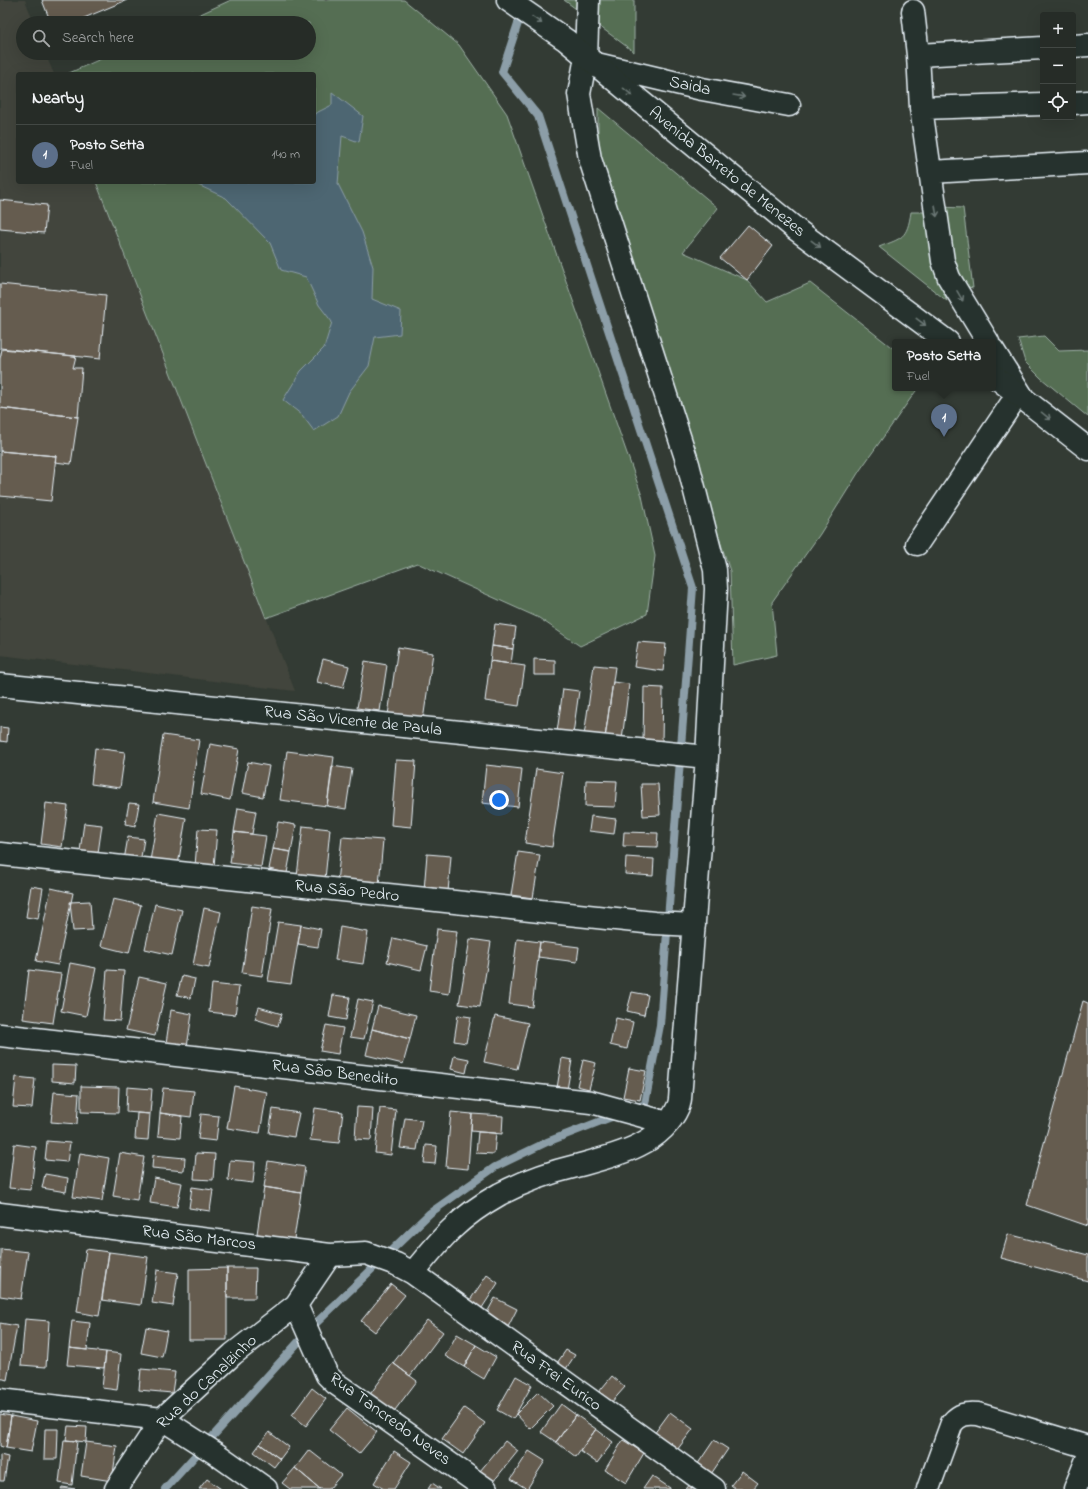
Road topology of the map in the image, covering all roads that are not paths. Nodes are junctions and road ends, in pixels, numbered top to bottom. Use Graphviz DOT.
graph roads {
  1 [pos="508,0"];
  2 [pos="588,0"];
  3 [pos="913,11"];
  4 [pos="1088,45"];
  5 [pos="1076,46"];
  6 [pos="1040,48"];
  7 [pos="918,55"];
  8 [pos="589,60"];
  9 [pos="1088,102"];
  10 [pos="1076,103"];
  11 [pos="1040,104"];
  12 [pos="789,105"];
  13 [pos="921,108"];
  14 [pos="1088,163"];
  15 [pos="930,172"];
  16 [pos="944,339"];
  17 [pos="986,339"];
  18 [pos="996,355"];
  19 [pos="996,377"];
  20 [pos="1020,395"];
  21 [pos="1088,449"];
  22 [pos="917,544"];
  23 [pos="0,685"];
  24 [pos="700,756"];
  25 [pos="0,854"];
  26 [pos="686,924"];
  27 [pos="0,1035"];
  28 [pos="659,1120"];
  29 [pos="0,1214"];
  30 [pos="330,1255"];
  31 [pos="405,1268"];
  32 [pos="298,1310"];
  33 [pos="0,1400"];
  34 [pos="162,1419"];
  35 [pos="1088,1447"];
  36 [pos="1088,1457"];
  37 [pos="257,1487"];
  38 [pos="116,1489"];
  39 [pos="486,1489"];
  40 [pos="714,1489"];
  41 [pos="928,1489"];
  42 [pos="1075,1489"];
  1 -- 8 [label="street, Avenida Barreto de Menezes, one-way"];
  2 -- 8 [label="street"];
  3 -- 7 [label="street"];
  4 -- 5 [label="street"];
  6 -- 7 [label="street"];
  7 -- 13 [label="street"];
  8 -- 12 [label="street, Saida, one-way"];
  8 -- 16 [label="street, Avenida Barreto de Menezes, one-way"];
  8 -- 24 [label="street"];
  9 -- 10 [label="street"];
  11 -- 13 [label="street"];
  13 -- 15 [label="street"];
  14 -- 15 [label="street"];
  15 -- 17 [label="street, one-way"];
  18 -- 20 [label="street"];
  19 -- 20 [label="street"];
  20 -- 21 [label="street, one-way"];
  20 -- 22 [label="street"];
  23 -- 24 [label="street, Rua São Vicente de Paula"];
  24 -- 26 [label="street"];
  25 -- 26 [label="street, Rua São Pedro"];
  26 -- 28 [label="street"];
  27 -- 28 [label="street, Rua São Benedito"];
  28 -- 31 [label="street"];
  29 -- 30 [label="street, Rua São Marcos"];
  30 -- 31 [label="street, Rua São Marcos"];
  30 -- 32 [label="street"];
  31 -- 40 [label="street, Rua Frei Eurico"];
  32 -- 34 [label="street, Rua do Canalzinho"];
  32 -- 39 [label="street, Rua Tancredo Neves"];
  33 -- 34 [label="street"];
  34 -- 37 [label="street"];
  34 -- 38 [label="street, Rua do Canalzinho"];
  35 -- 41 [label="street"];
  36 -- 42 [label="street"];
}
